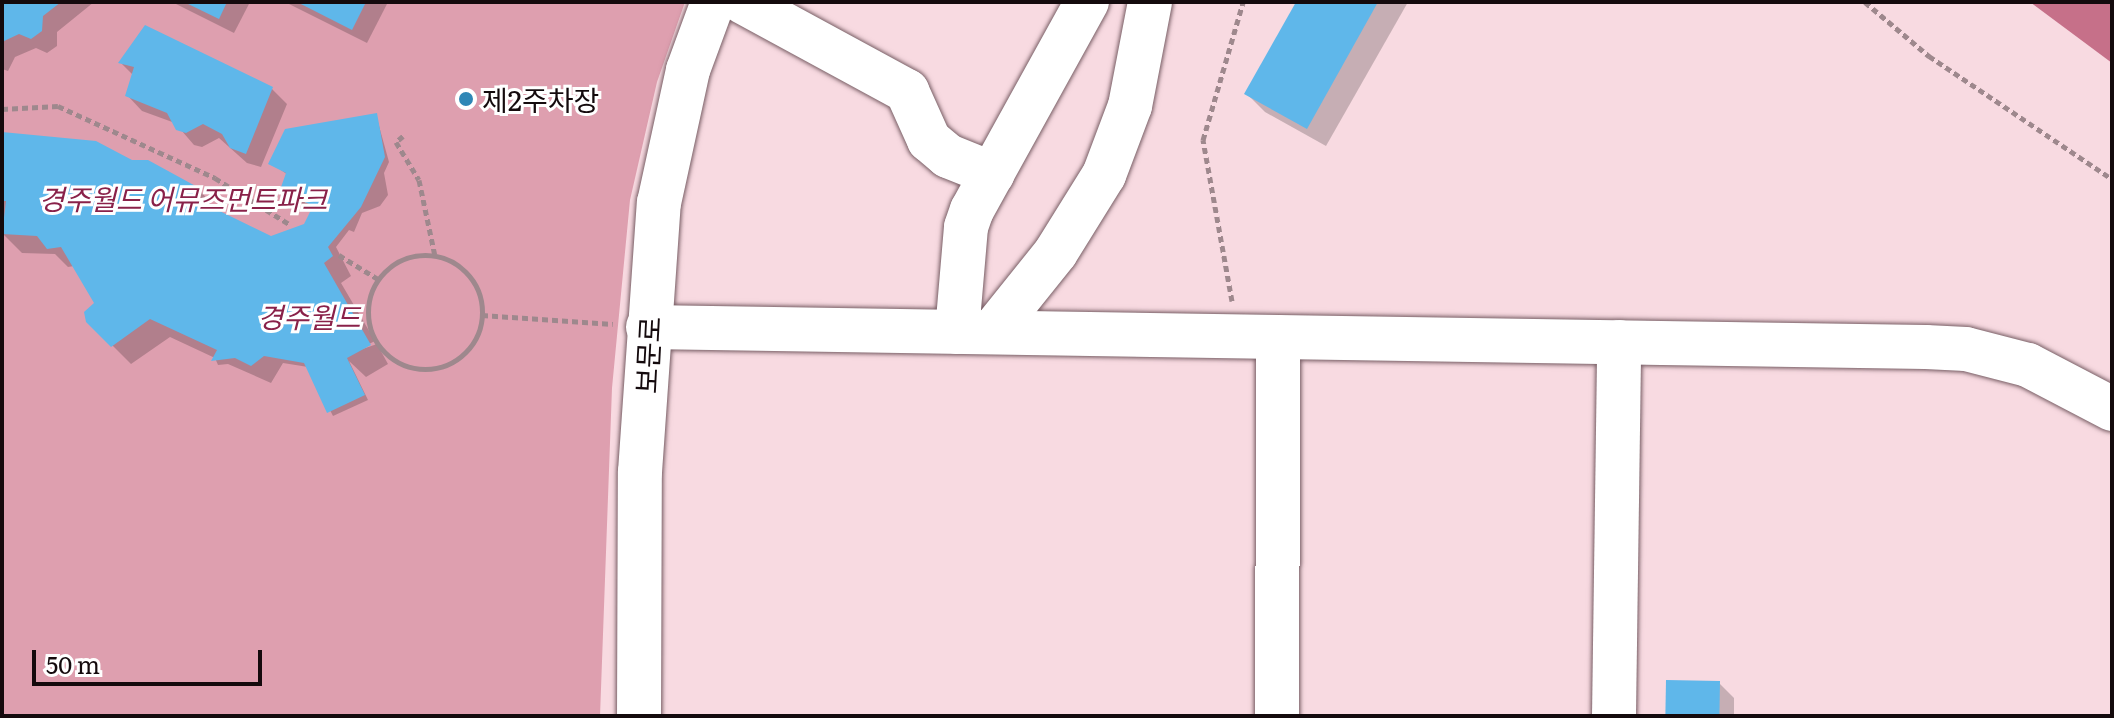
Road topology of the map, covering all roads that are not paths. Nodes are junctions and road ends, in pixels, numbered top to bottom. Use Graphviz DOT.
graph roads {
  1 [pos="713,2"];
  2 [pos="743,2"];
  3 [pos="1087,2"];
  4 [pos="1150,2"];
  5 [pos="993,174"];
  6 [pos="648,327"];
  7 [pos="974,332"];
  8 [pos="1278,337"];
  9 [pos="1619,342"];
  10 [pos="2112,409"];
  11 [pos="639,716"];
  12 [pos="1277,716"];
  13 [pos="1614,716"];
  1 -- 6 [label="street, 보문로"];
  2 -- 5 [label="street"];
  3 -- 5 [label="street"];
  4 -- 7 [label="street"];
  5 -- 7 [label="street"];
  6 -- 7 [label="street"];
  6 -- 11 [label="street, 보문로"];
  7 -- 8 [label="street"];
  8 -- 9 [label="street"];
  8 -- 12 [label="street"];
  9 -- 10 [label="street"];
  9 -- 13 [label="street"];
}
